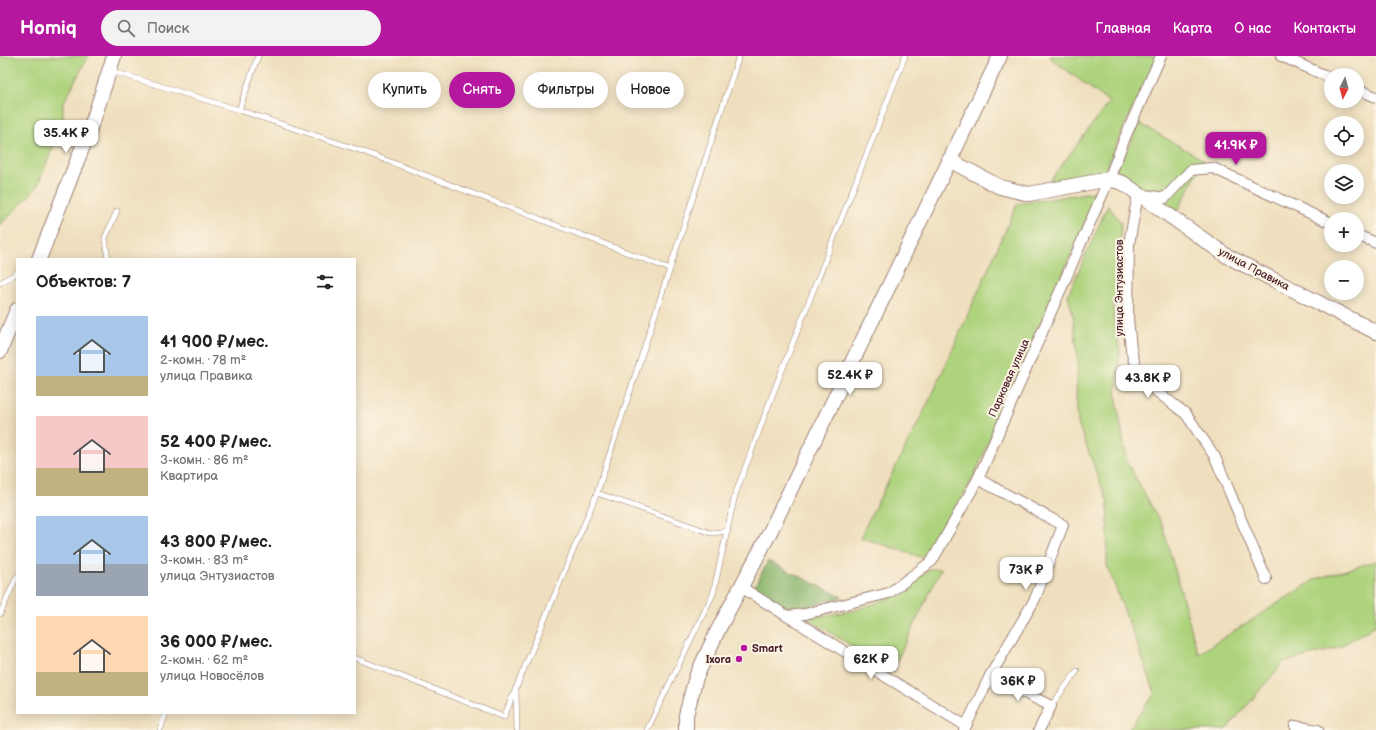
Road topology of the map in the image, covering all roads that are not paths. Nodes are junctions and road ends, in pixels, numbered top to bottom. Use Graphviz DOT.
graph roads {
  1 [pos="114,56"];
  2 [pos="258,56"];
  3 [pos="739,56"];
  4 [pos="905,56"];
  5 [pos="1000,56"];
  6 [pos="1161,56"];
  7 [pos="1281,56"];
  8 [pos="111,71"];
  9 [pos="1324,75"];
  10 [pos="1364,92"];
  11 [pos="1376,97"];
  12 [pos="239,110"];
  13 [pos="949,160"];
  14 [pos="1109,179"];
  15 [pos="1138,194"];
  16 [pos="117,211"];
  17 [pos="1324,220"];
  18 [pos="1364,238"];
  19 [pos="1376,244"];
  20 [pos="38,258"];
  21 [pos="108,258"];
  22 [pos="670,269"];
  23 [pos="16,274"];
  24 [pos="0,283"];
  25 [pos="16,312"];
  26 [pos="1376,332"];
  27 [pos="0,351"];
  28 [pos="978,479"];
  29 [pos="597,494"];
  30 [pos="728,531"];
  31 [pos="16,578"];
  32 [pos="1266,579"];
  33 [pos="741,587"];
  34 [pos="0,614"];
  35 [pos="787,616"];
  36 [pos="356,658"];
  37 [pos="1077,671"];
  38 [pos="990,676"];
  39 [pos="516,687"];
  40 [pos="1051,706"];
  41 [pos="166,714"];
  42 [pos="1295,726"];
  43 [pos="965,728"];
  44 [pos="160,730"];
  45 [pos="517,730"];
  46 [pos="647,730"];
  47 [pos="686,730"];
  48 [pos="1039,730"];
  49 [pos="1318,730"];
  1 -- 8 [label="street"];
  2 -- 12 [label="lane"];
  3 -- 22 [label="lane"];
  4 -- 30 [label="lane"];
  5 -- 13 [label="street"];
  6 -- 14 [label="street, Парковая улица"];
  7 -- 9 [label="street"];
  8 -- 12 [label="lane"];
  8 -- 20 [label="street"];
  10 -- 11 [label="street"];
  12 -- 22 [label="lane"];
  13 -- 14 [label="street"];
  13 -- 33 [label="street"];
  14 -- 15 [label="street, улица Правика"];
  14 -- 28 [label="street, Парковая улица"];
  15 -- 17 [label="street, улица Правика"];
  15 -- 26 [label="street, улица Правика"];
  15 -- 32 [label="street, улица Энтузиастов"];
  16 -- 21 [label="lane"];
  18 -- 19 [label="street"];
  22 -- 29 [label="lane"];
  23 -- 24 [label="lane"];
  25 -- 27 [label="street"];
  28 -- 35 [label="street, Парковая улица"];
  28 -- 38 [label="street"];
  29 -- 30 [label="lane"];
  29 -- 39 [label="lane"];
  30 -- 46 [label="lane"];
  31 -- 34 [label="lane"];
  33 -- 35 [label="street"];
  33 -- 47 [label="street"];
  35 -- 43 [label="street"];
  36 -- 39 [label="lane"];
  37 -- 40 [label="lane"];
  38 -- 40 [label="street"];
  38 -- 43 [label="street"];
  39 -- 45 [label="lane"];
  40 -- 48 [label="street"];
  41 -- 44 [label="lane"];
  42 -- 49 [label="street"];
}
